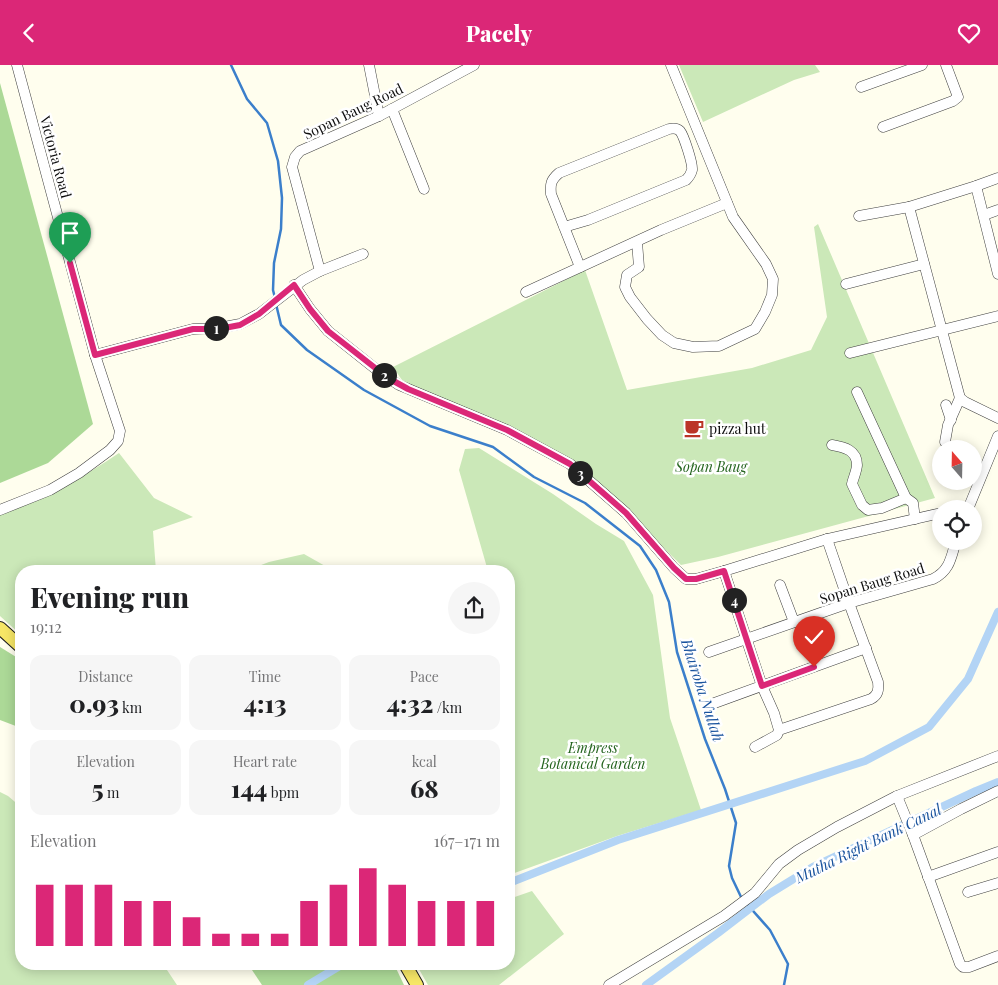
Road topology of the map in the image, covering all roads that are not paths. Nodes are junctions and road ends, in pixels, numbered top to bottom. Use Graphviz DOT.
graph roads {
  1 [pos="17,65"];
  2 [pos="369,65"];
  3 [pos="474,65"];
  4 [pos="671,65"];
  5 [pos="922,65"];
  6 [pos="946,65"];
  7 [pos="862,87"];
  8 [pos="392,109"];
  9 [pos="379,116"];
  10 [pos="883,127"];
  11 [pos="702,143"];
  12 [pos="687,148"];
  13 [pos="998,178"];
  14 [pos="976,186"];
  15 [pos="424,189"];
  16 [pos="727,203"];
  17 [pos="909,207"];
  18 [pos="998,210"];
  19 [pos="984,215"];
  20 [pos="860,216"];
  21 [pos="564,227"];
  22 [pos="637,242"];
  23 [pos="363,254"];
  24 [pos="924,264"];
  25 [pos="580,267"];
  26 [pos="320,271"];
  27 [pos="998,274"];
  28 [pos="846,284"];
  29 [pos="291,288"];
  30 [pos="526,291"];
  31 [pos="998,316"];
  32 [pos="941,331"];
  33 [pos="850,353"];
  34 [pos="95,355"];
  35 [pos="857,392"];
  36 [pos="960,398"];
  37 [pos="946,405"];
  38 [pos="998,417"];
  39 [pos="951,420"];
  40 [pos="998,435"];
  41 [pos="946,440"];
  42 [pos="832,445"];
  43 [pos="906,498"];
  44 [pos="969,500"];
  45 [pos="0,510"];
  46 [pos="932,515"];
  47 [pos="915,519"];
  48 [pos="827,539"];
  49 [pos="953,550"];
  50 [pos="724,571"];
  51 [pos="780,585"];
  52 [pos="849,603"];
  53 [pos="794,622"];
  54 [pos="0,628"];
  55 [pos="747,639"];
  56 [pos="11,641"];
  57 [pos="866,648"];
  58 [pos="709,652"];
  59 [pos="762,686"];
  60 [pos="709,705"];
  61 [pos="779,730"];
  62 [pos="755,747"];
  63 [pos="998,756"];
  64 [pos="998,791"];
  65 [pos="899,801"];
  66 [pos="912,832"];
  67 [pos="998,852"];
  68 [pos="928,877"];
  69 [pos="998,883"];
  70 [pos="968,892"];
  71 [pos="998,956"];
  72 [pos="408,970"];
  73 [pos="417,985"];
  74 [pos="609,985"];
  1 -- 34 [label="street, Victoria Road"];
  2 -- 9 [label="street"];
  3 -- 8 [label="street, Sopan Baug Road"];
  4 -- 11 [label="street"];
  5 -- 7 [label="street"];
  6 -- 10 [label="street"];
  8 -- 9 [label="street, Sopan Baug Road"];
  8 -- 15 [label="street"];
  9 -- 26 [label="street, Sopan Baug Road"];
  11 -- 12 [label="street"];
  11 -- 16 [label="street"];
  12 -- 21 [label="street"];
  12 -- 21 [label="street"];
  13 -- 14 [label="street"];
  14 -- 17 [label="street"];
  14 -- 19 [label="street"];
  16 -- 22 [label="street"];
  16 -- 22 [label="street"];
  17 -- 20 [label="street"];
  17 -- 24 [label="street"];
  18 -- 19 [label="street"];
  19 -- 27 [label="street"];
  21 -- 25 [label="street"];
  22 -- 25 [label="street"];
  23 -- 26 [label="street"];
  24 -- 28 [label="street"];
  24 -- 32 [label="street"];
  25 -- 30 [label="street"];
  26 -- 29 [label="street"];
  29 -- 34 [label="street"];
  29 -- 50 [label="street"];
  31 -- 32 [label="street"];
  32 -- 33 [label="street"];
  32 -- 36 [label="street"];
  34 -- 45 [label="street, Victoria Road"];
  35 -- 43 [label="street"];
  36 -- 38 [label="street"];
  36 -- 39 [label="street"];
  37 -- 39 [label="street"];
  39 -- 41 [label="street"];
  40 -- 44 [label="street"];
  42 -- 43 [label="street"];
  43 -- 47 [label="street"];
  46 -- 47 [label="street"];
  47 -- 48 [label="street"];
  48 -- 50 [label="street"];
  48 -- 52 [label="street"];
  49 -- 52 [label="street, Sopan Baug Road"];
  50 -- 55 [label="street"];
  51 -- 53 [label="street"];
  52 -- 53 [label="street, Sopan Baug Road"];
  52 -- 57 [label="street"];
  53 -- 55 [label="street, Sopan Baug Road"];
  54 -- 56 [label="main road"];
  55 -- 58 [label="street, Sopan Baug Road"];
  55 -- 59 [label="street"];
  57 -- 59 [label="street"];
  57 -- 61 [label="street"];
  59 -- 60 [label="street"];
  59 -- 61 [label="street"];
  61 -- 62 [label="street"];
  63 -- 65 [label="street"];
  64 -- 66 [label="street"];
  65 -- 66 [label="street"];
  65 -- 74 [label="street"];
  66 -- 68 [label="street"];
  67 -- 68 [label="street"];
  68 -- 71 [label="street"];
  69 -- 70 [label="street"];
  72 -- 73 [label="main road"];
}
